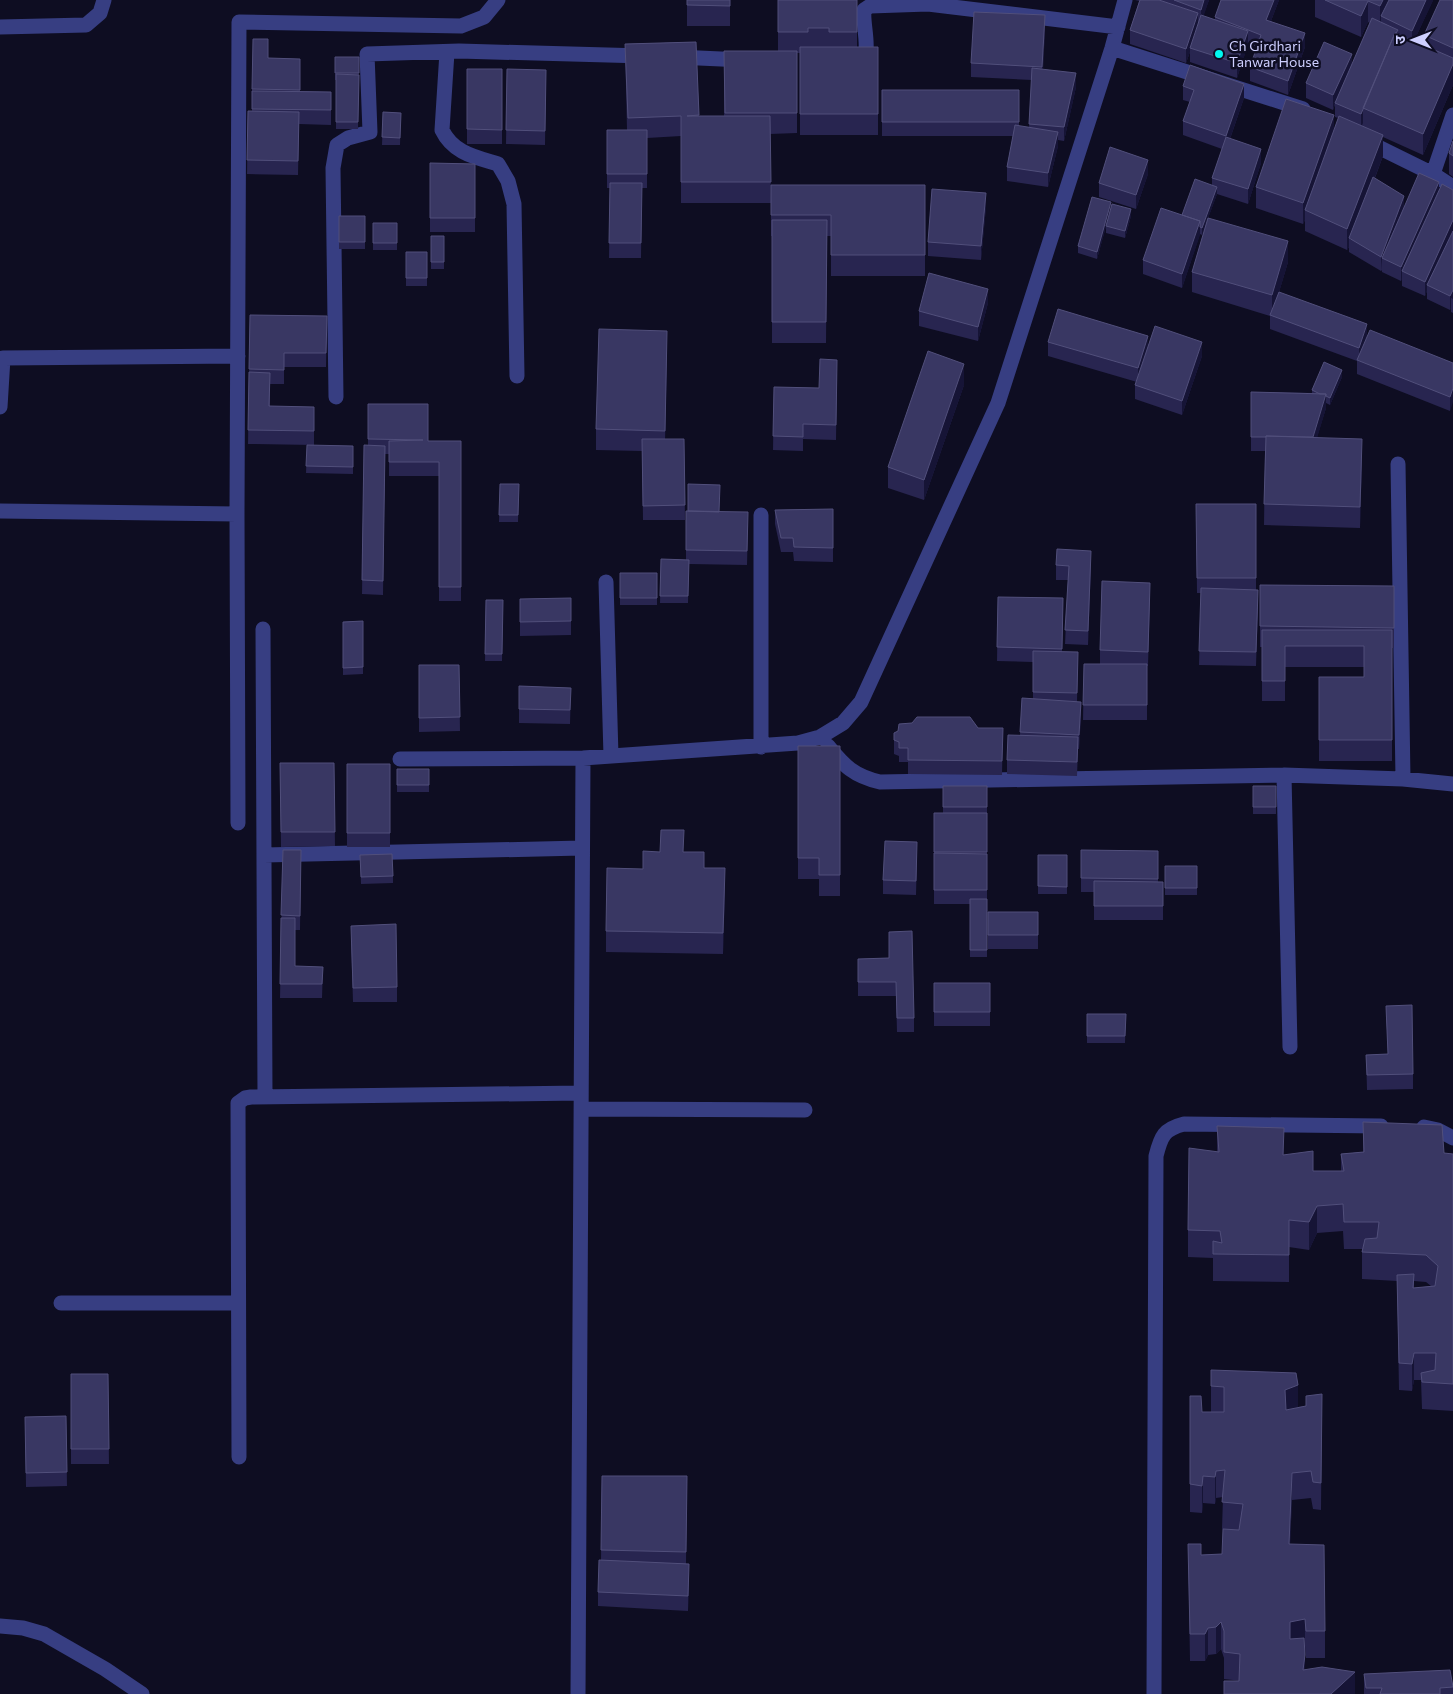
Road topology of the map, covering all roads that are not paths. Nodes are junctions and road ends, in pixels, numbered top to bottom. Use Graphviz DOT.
graph roads {
  1 [pos="104,0"];
  2 [pos="498,0"];
  3 [pos="1125,0"];
  4 [pos="0,27"];
  5 [pos="1118,27"];
  6 [pos="1112,48"];
  7 [pos="447,52"];
  8 [pos="758,61"];
  9 [pos="843,64"];
  10 [pos="1453,115"];
  11 [pos="1317,116"];
  12 [pos="1353,134"];
  13 [pos="1433,174"];
  14 [pos="1453,187"];
  15 [pos="238,356"];
  16 [pos="517,376"];
  17 [pos="336,397"];
  18 [pos="0,407"];
  19 [pos="1398,464"];
  20 [pos="0,511"];
  21 [pos="237,514"];
  22 [pos="761,515"];
  23 [pos="606,582"];
  24 [pos="263,629"];
  25 [pos="820,737"];
  26 [pos="761,747"];
  27 [pos="611,756"];
  28 [pos="583,758"];
  29 [pos="400,759"];
  30 [pos="1284,775"];
  31 [pos="1403,779"];
  32 [pos="1453,784"];
  33 [pos="238,823"];
  34 [pos="582,848"];
  35 [pos="264,854"];
  36 [pos="1290,1047"];
  37 [pos="581,1093"];
  38 [pos="265,1097"];
  39 [pos="581,1109"];
  40 [pos="804,1110"];
  41 [pos="1453,1138"];
  42 [pos="60,1303"];
  43 [pos="238,1303"];
  44 [pos="239,1457"];
  45 [pos="0,1626"];
  46 [pos="142,1694"];
  47 [pos="578,1694"];
  48 [pos="1154,1694"];
  1 -- 4 [label="street"];
  2 -- 15 [label="street"];
  3 -- 5 [label="street"];
  5 -- 6 [label="street"];
  5 -- 9 [label="street"];
  6 -- 11 [label="street"];
  6 -- 25 [label="street"];
  7 -- 8 [label="street"];
  7 -- 16 [label="street"];
  7 -- 17 [label="street"];
  10 -- 13 [label="street"];
  12 -- 13 [label="street"];
  13 -- 14 [label="street"];
  15 -- 18 [label="street"];
  15 -- 21 [label="street"];
  19 -- 31 [label="street"];
  20 -- 21 [label="street"];
  21 -- 33 [label="street"];
  22 -- 26 [label="street"];
  23 -- 27 [label="street"];
  24 -- 35 [label="street"];
  25 -- 26 [label="street"];
  25 -- 30 [label="street"];
  26 -- 27 [label="street"];
  27 -- 28 [label="street"];
  28 -- 29 [label="street"];
  28 -- 34 [label="street"];
  30 -- 31 [label="street"];
  30 -- 36 [label="street"];
  31 -- 32 [label="street"];
  34 -- 35 [label="street"];
  34 -- 37 [label="street"];
  35 -- 38 [label="street"];
  37 -- 38 [label="street"];
  37 -- 39 [label="street"];
  38 -- 43 [label="street"];
  39 -- 40 [label="street"];
  39 -- 47 [label="street"];
  41 -- 48 [label="street"];
  42 -- 43 [label="street"];
  43 -- 44 [label="street"];
  45 -- 46 [label="street"];
}
